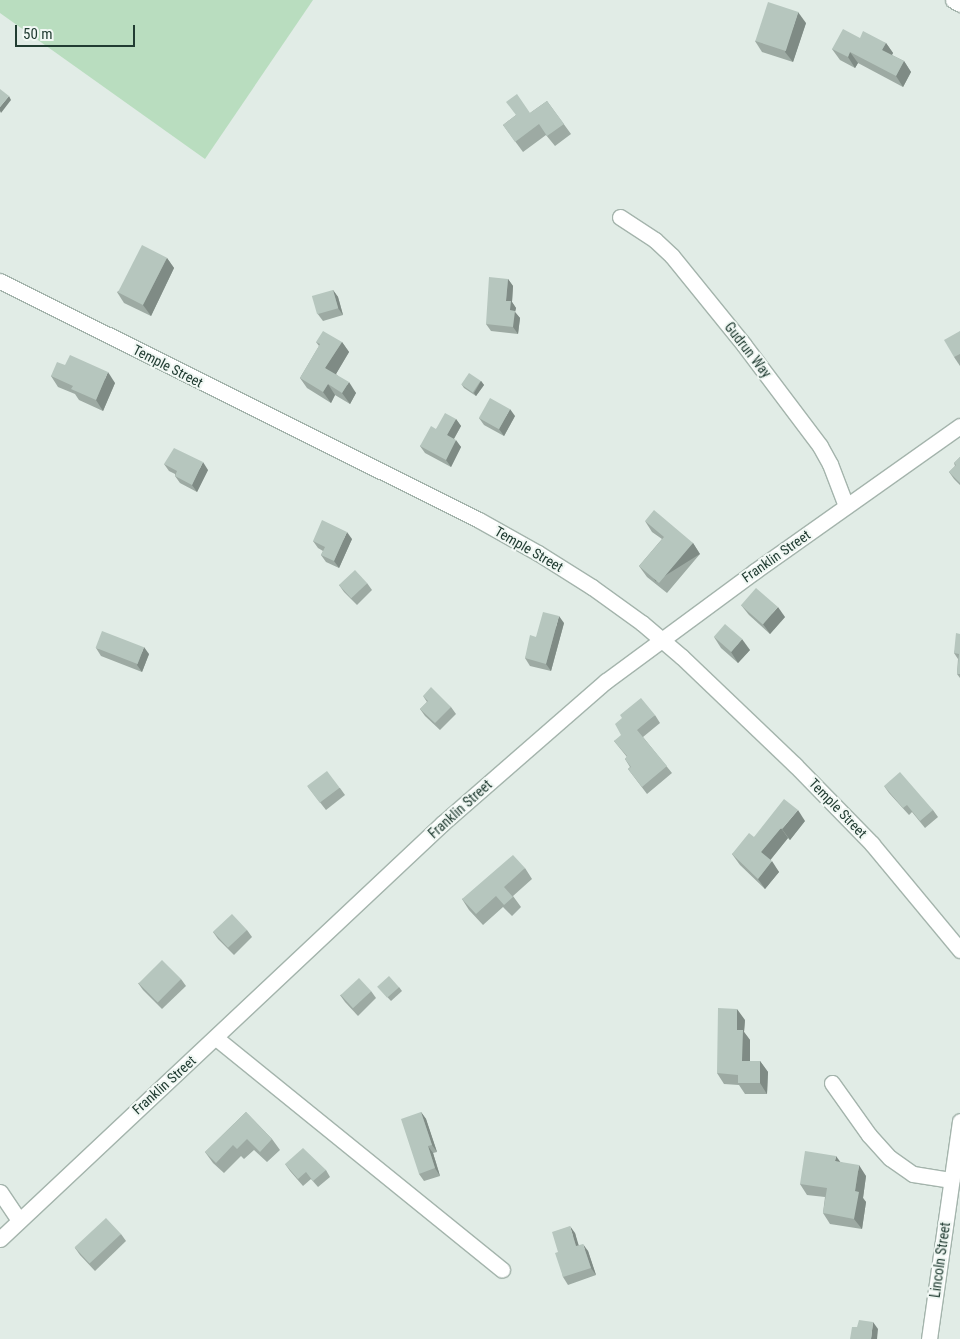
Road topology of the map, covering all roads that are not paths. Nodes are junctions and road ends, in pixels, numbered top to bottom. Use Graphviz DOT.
graph roads {
  1 [pos="953,0"];
  2 [pos="960,4"];
  3 [pos="620,217"];
  4 [pos="0,281"];
  5 [pos="960,426"];
  6 [pos="846,506"];
  7 [pos="661,638"];
  8 [pos="960,950"];
  9 [pos="216,1038"];
  10 [pos="832,1083"];
  11 [pos="960,1121"];
  12 [pos="952,1180"];
  13 [pos="0,1192"];
  14 [pos="19,1220"];
  15 [pos="0,1239"];
  16 [pos="502,1270"];
  17 [pos="929,1339"];
  1 -- 2 [label="street"];
  3 -- 6 [label="street, Gudrun Way"];
  4 -- 7 [label="street, Temple Street"];
  5 -- 6 [label="street, Franklin Street"];
  6 -- 7 [label="street, Franklin Street"];
  7 -- 8 [label="street, Temple Street"];
  7 -- 9 [label="street, Franklin Street"];
  9 -- 14 [label="street, Franklin Street"];
  9 -- 16 [label="street"];
  10 -- 12 [label="street"];
  11 -- 12 [label="street, Lincoln Street"];
  12 -- 17 [label="street, Lincoln Street"];
  13 -- 14 [label="street"];
  14 -- 15 [label="street, Franklin Street"];
}
